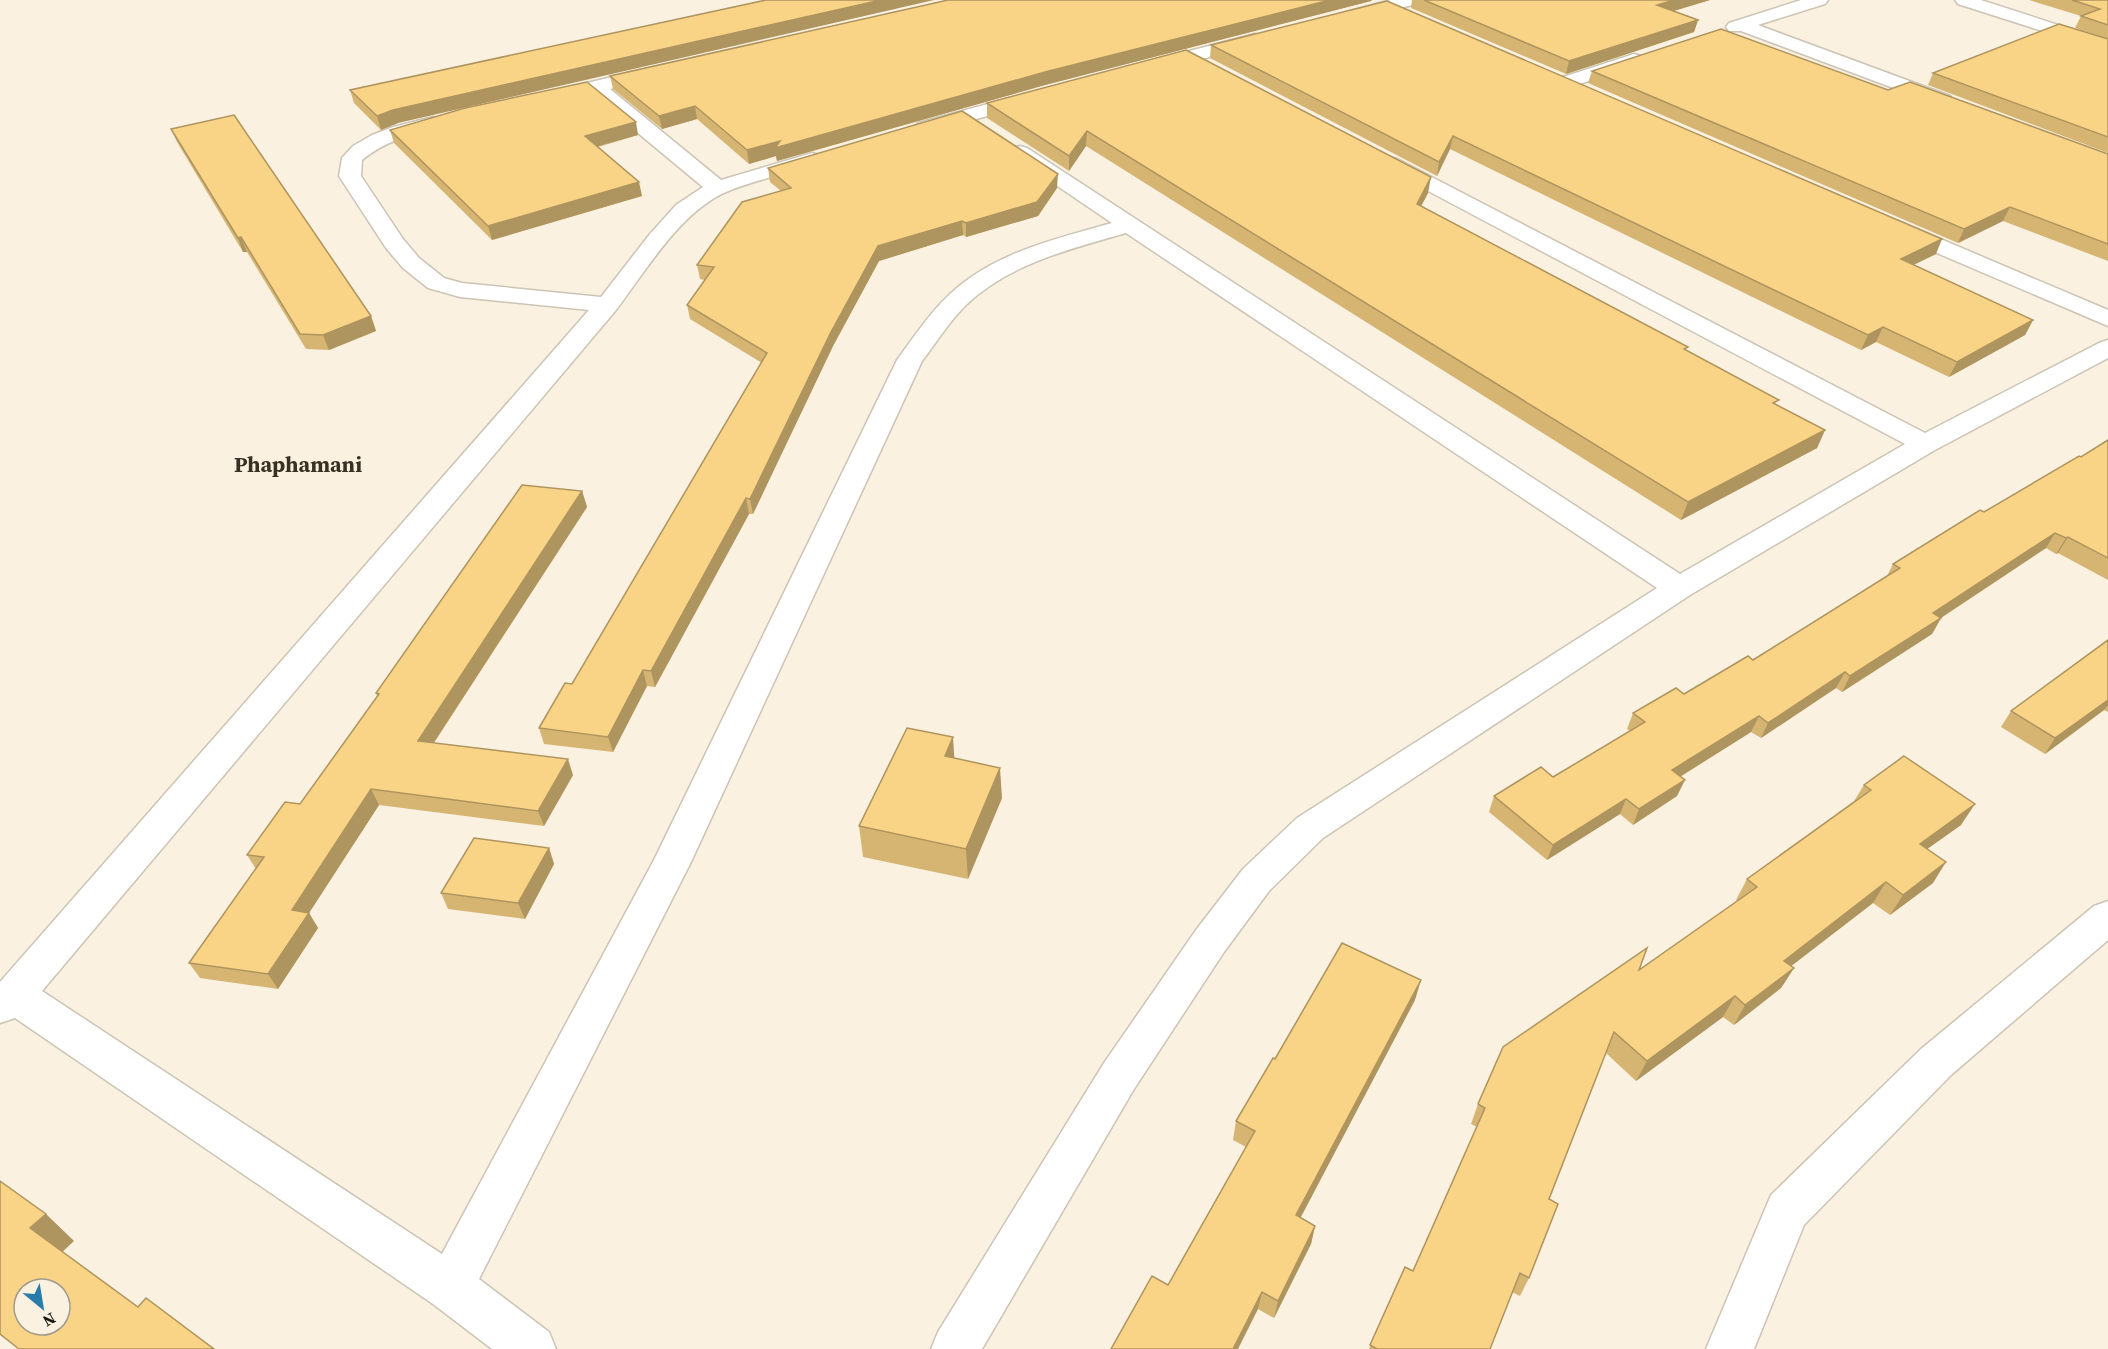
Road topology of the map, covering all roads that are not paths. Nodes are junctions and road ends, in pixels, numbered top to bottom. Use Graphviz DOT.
graph roads {
  1 [pos="1819,0"];
  2 [pos="1964,0"];
  3 [pos="1398,6"];
  4 [pos="1332,20"];
  5 [pos="1741,25"];
  6 [pos="1280,32"];
  7 [pos="1719,32"];
  8 [pos="2108,47"];
  9 [pos="1653,54"];
  10 [pos="1189,57"];
  11 [pos="676,68"];
  12 [pos="1133,72"];
  13 [pos="1220,74"];
  14 [pos="1544,74"];
  15 [pos="1564,83"];
  16 [pos="595,87"];
  17 [pos="1055,92"];
  18 [pos="1597,97"];
  19 [pos="528,102"];
  20 [pos="1964,108"];
  21 [pos="966,115"];
  22 [pos="450,119"];
  23 [pos="900,134"];
  24 [pos="1367,151"];
  25 [pos="835,153"];
  26 [pos="717,188"];
  27 [pos="1880,220"];
  28 [pos="1128,225"];
  29 [pos="607,305"];
  30 [pos="2108,319"];
  31 [pos="2108,348"];
  32 [pos="1925,444"];
  33 [pos="1679,588"];
  34 [pos="2108,917"];
  35 [pos="7,1001"];
  36 [pos="450,1287"];
  37 [pos="532,1349"];
  38 [pos="955,1349"];
  39 [pos="1730,1349"];
  1 -- 5 [label="street"];
  2 -- 8 [label="street"];
  3 -- 4 [label="street"];
  5 -- 7 [label="street"];
  5 -- 20 [label="street"];
  6 -- 10 [label="street"];
  9 -- 15 [label="street"];
  10 -- 12 [label="street"];
  10 -- 13 [label="street"];
  11 -- 16 [label="street"];
  14 -- 15 [label="street"];
  15 -- 18 [label="street"];
  16 -- 19 [label="street"];
  16 -- 26 [label="street"];
  17 -- 21 [label="street"];
  21 -- 23 [label="street"];
  21 -- 28 [label="street"];
  22 -- 29 [label="street"];
  24 -- 32 [label="street"];
  25 -- 26 [label="street"];
  26 -- 29 [label="street"];
  27 -- 30 [label="street"];
  28 -- 33 [label="street"];
  28 -- 36 [label="street"];
  29 -- 35 [label="street"];
  31 -- 32 [label="street"];
  32 -- 33 [label="street"];
  33 -- 38 [label="street"];
  34 -- 39 [label="street"];
  35 -- 36 [label="street"];
  36 -- 37 [label="street"];
}
